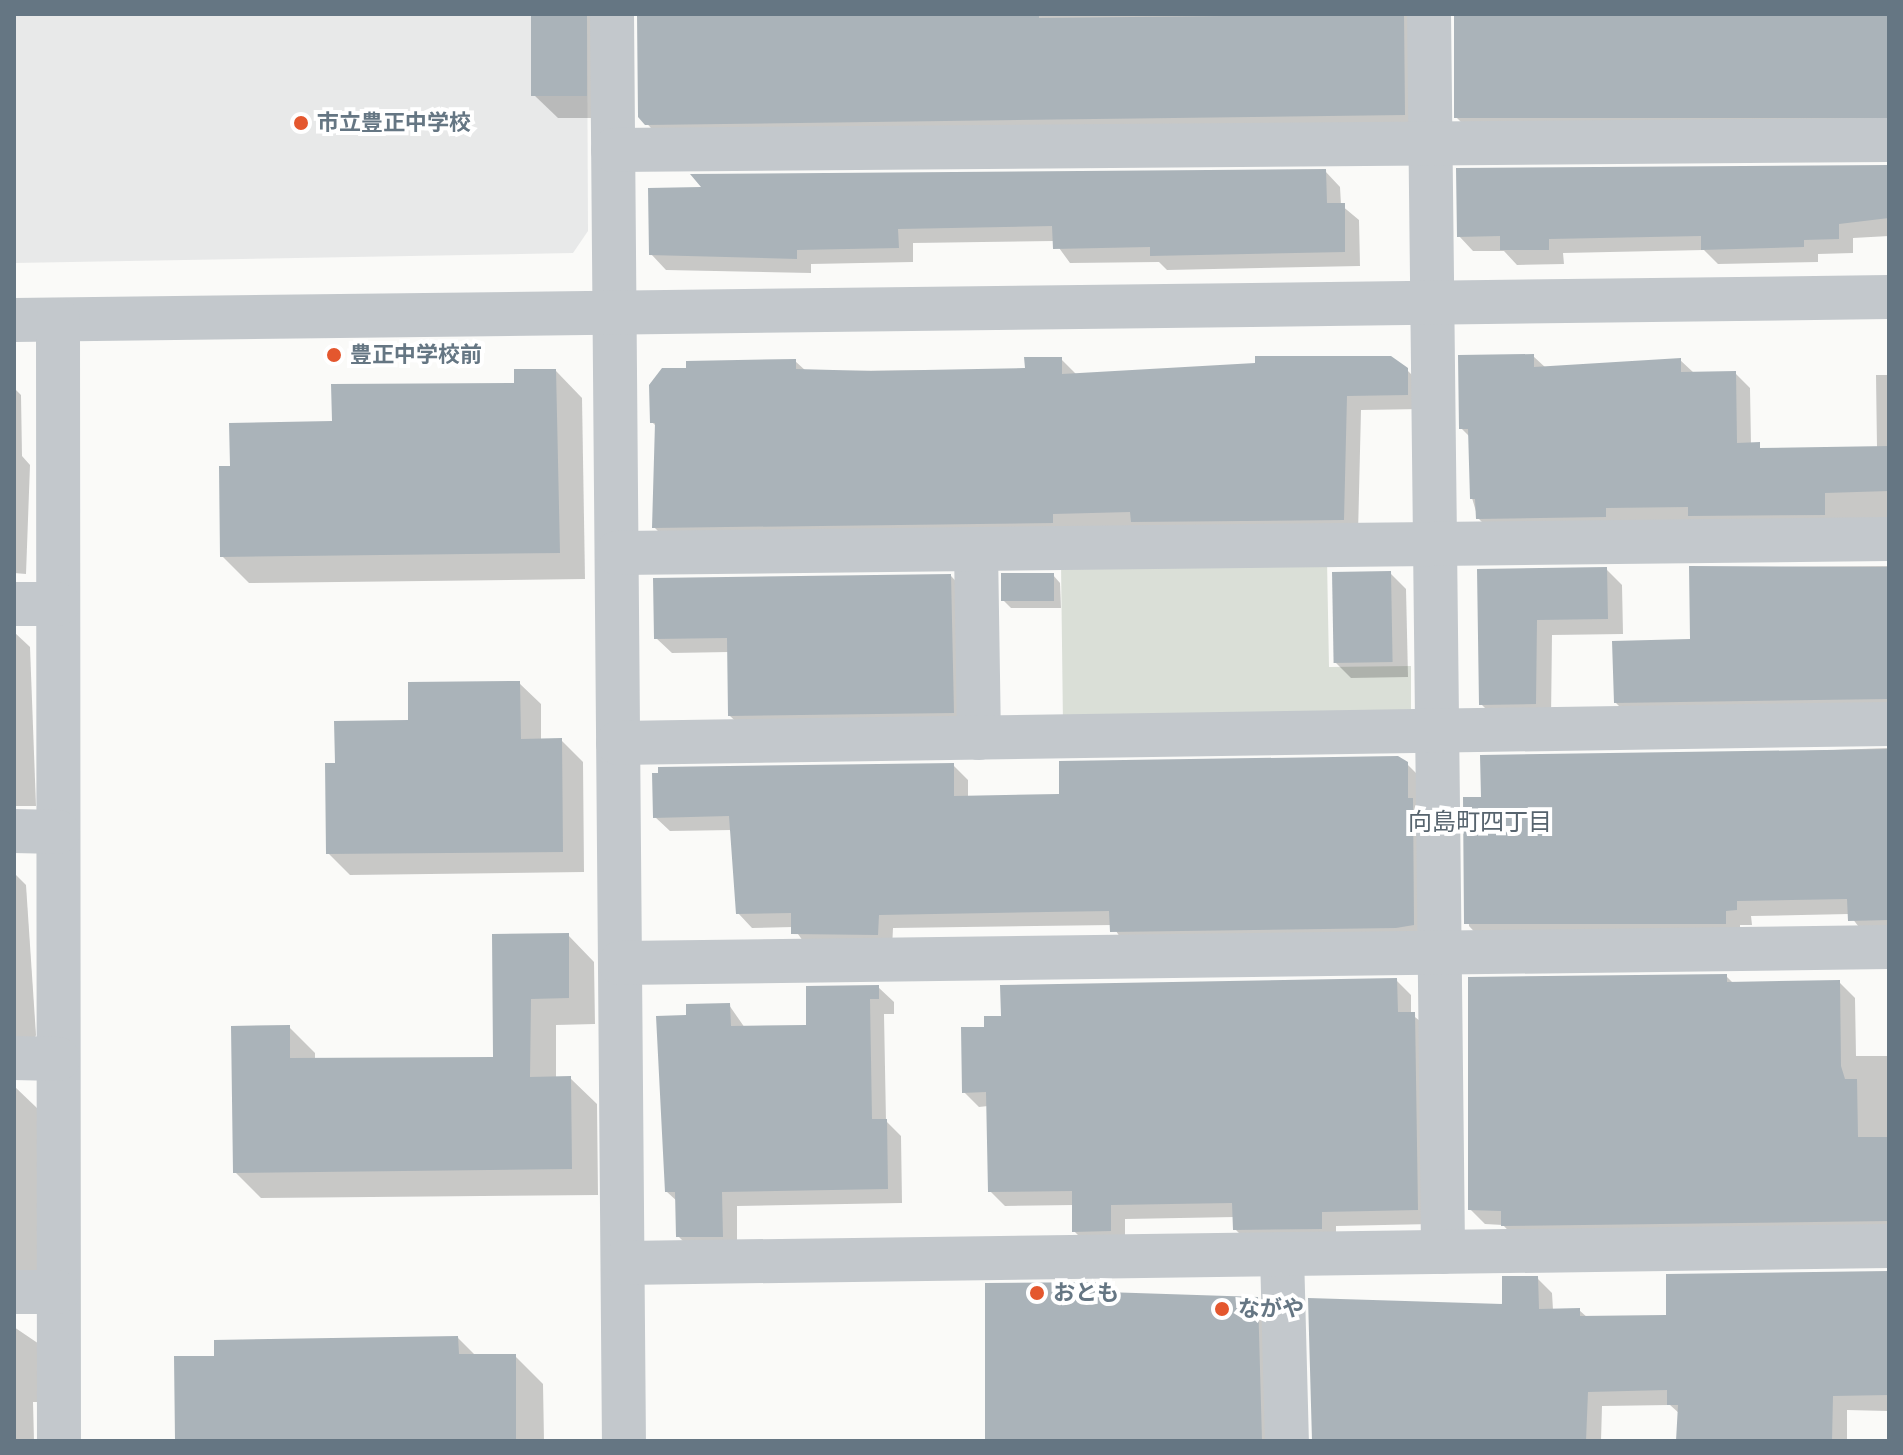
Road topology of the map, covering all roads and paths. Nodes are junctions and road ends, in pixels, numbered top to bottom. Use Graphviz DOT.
graph roads {
  1 [pos="612,14"];
  2 [pos="1429,14"];
  3 [pos="1889,140"];
  4 [pos="1430,144"];
  5 [pos="613,150"];
  6 [pos="1889,297"];
  7 [pos="1432,303"];
  8 [pos="615,314"];
  9 [pos="14,320"];
  10 [pos="58,320"];
  11 [pos="1889,539"];
  12 [pos="1435,541"];
  13 [pos="976,549"];
  14 [pos="617,553"];
  15 [pos="14,604"];
  16 [pos="58,604"];
  17 [pos="1889,724"];
  18 [pos="1437,731"];
  19 [pos="979,738"];
  20 [pos="618,743"];
  21 [pos="14,831"];
  22 [pos="58,832"];
  23 [pos="1889,947"];
  24 [pos="1440,953"];
  25 [pos="620,963"];
  26 [pos="14,1058"];
  27 [pos="58,1059"];
  28 [pos="1889,1246"];
  29 [pos="1443,1252"];
  30 [pos="1282,1254"];
  31 [pos="623,1263"];
  32 [pos="14,1292"];
  33 [pos="58,1292"];
  34 [pos="59,1441"];
  35 [pos="624,1441"];
  36 [pos="1287,1441"];
  1 -- 5 [label="street"];
  2 -- 4 [label="street"];
  3 -- 4 [label="street"];
  4 -- 5 [label="street"];
  4 -- 7 [label="street"];
  5 -- 8 [label="street"];
  6 -- 7 [label="street"];
  7 -- 8 [label="street"];
  7 -- 12 [label="street"];
  8 -- 10 [label="street"];
  8 -- 14 [label="street"];
  9 -- 10 [label="street"];
  10 -- 16 [label="street"];
  11 -- 12 [label="street"];
  12 -- 13 [label="street"];
  12 -- 18 [label="street"];
  13 -- 14 [label="street"];
  13 -- 19 [label="street"];
  14 -- 20 [label="street"];
  15 -- 16 [label="street"];
  16 -- 22 [label="street"];
  17 -- 18 [label="street"];
  18 -- 19 [label="street"];
  18 -- 24 [label="street"];
  19 -- 20 [label="street"];
  20 -- 25 [label="street"];
  21 -- 22 [label="street"];
  22 -- 27 [label="street"];
  23 -- 24 [label="street"];
  24 -- 25 [label="street"];
  24 -- 29 [label="street"];
  25 -- 31 [label="street"];
  26 -- 27 [label="street"];
  27 -- 33 [label="street"];
  28 -- 29 [label="street"];
  29 -- 30 [label="street"];
  30 -- 31 [label="street"];
  30 -- 36 [label="street"];
  31 -- 35 [label="street"];
  32 -- 33 [label="street"];
  33 -- 34 [label="street"];
}
